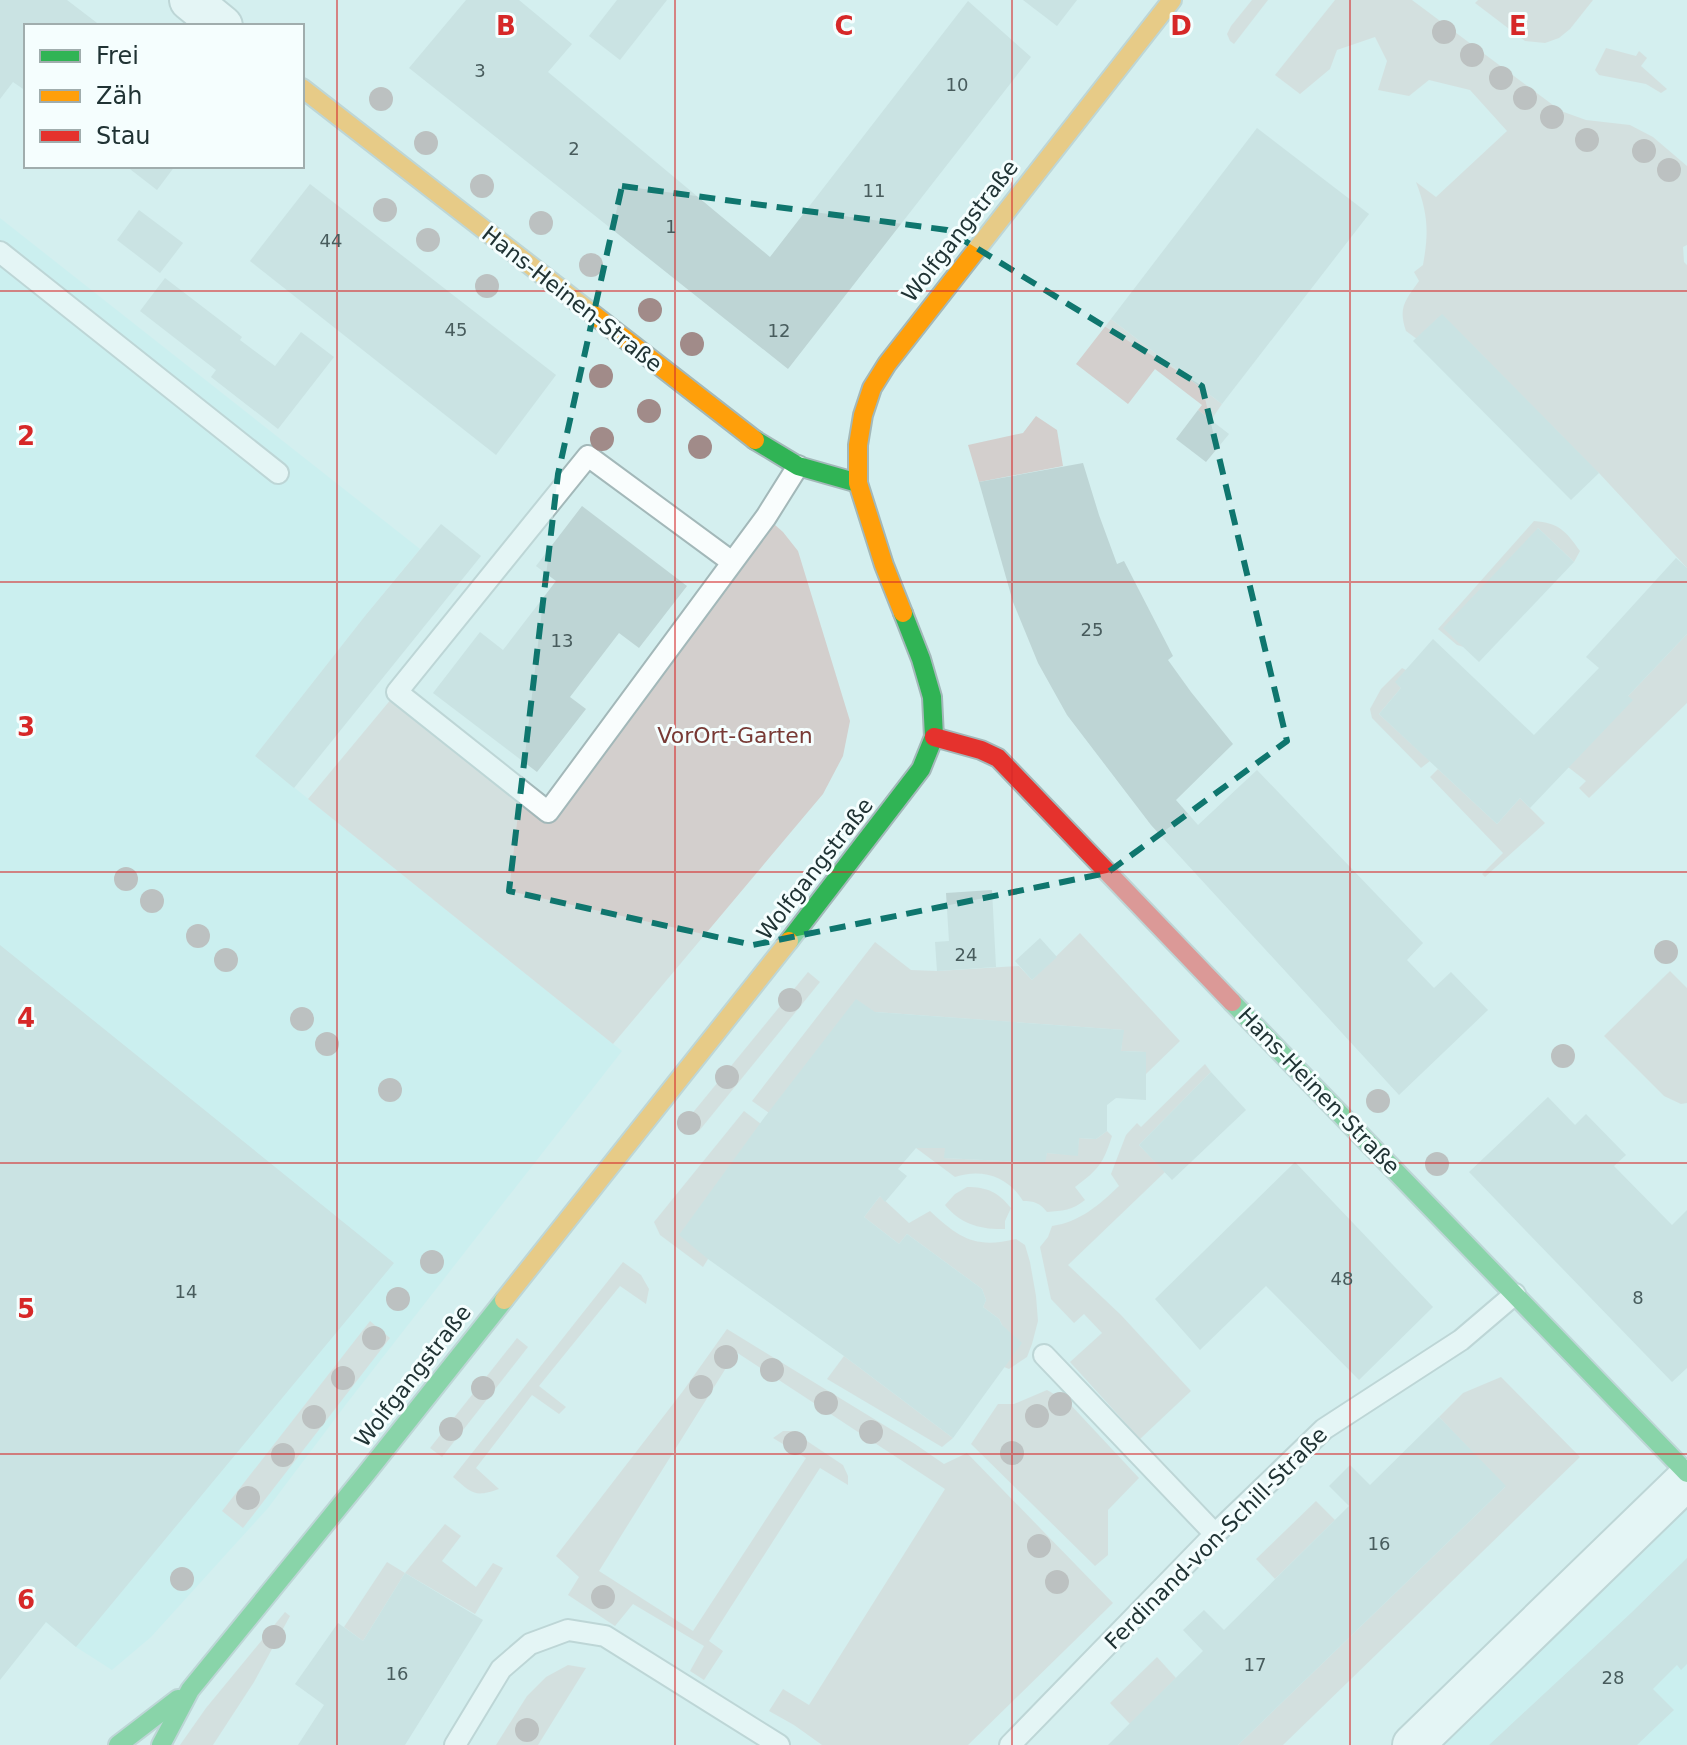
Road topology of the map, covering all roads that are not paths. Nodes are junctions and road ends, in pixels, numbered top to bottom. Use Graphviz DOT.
graph roads {
  1 [pos="1172,0"];
  2 [pos="304,90"];
  3 [pos="0,252"];
  4 [pos="798,466"];
  5 [pos="278,473"];
  6 [pos="858,483"];
  7 [pos="732,562"];
  8 [pos="934,737"];
  9 [pos="1515,1294"];
  10 [pos="1044,1355"];
  11 [pos="1687,1476"];
  12 [pos="1215,1534"];
  13 [pos="190,1690"];
  14 [pos="118,1745"];
  15 [pos="161,1745"];
  16 [pos="455,1745"];
  17 [pos="779,1745"];
  18 [pos="1010,1745"];
  19 [pos="1413,1745"];
  1 -- 6 [label="main road, Wolfgangstraße"];
  2 -- 4 [label="main road, Hans-Heinen-Straße"];
  3 -- 5 [label="lane"];
  4 -- 6 [label="main road, Hans-Heinen-Straße"];
  4 -- 7 [label="lane"];
  6 -- 8 [label="main road, Wolfgangstraße"];
  7 -- 7 [label="lane"];
  8 -- 9 [label="main road, Hans-Heinen-Straße"];
  8 -- 13 [label="main road, Wolfgangstraße"];
  9 -- 11 [label="main road, Hans-Heinen-Straße"];
  9 -- 12 [label="lane, Ferdinand-von-Schill-Straße"];
  10 -- 12 [label="lane"];
  11 -- 19 [label="street"];
  12 -- 18 [label="lane, Ferdinand-von-Schill-Straße"];
  13 -- 14 [label="main road, Wolfgangstraße"];
  13 -- 15 [label="main road, Wolfgangstraße"];
  16 -- 17 [label="lane"];
}
